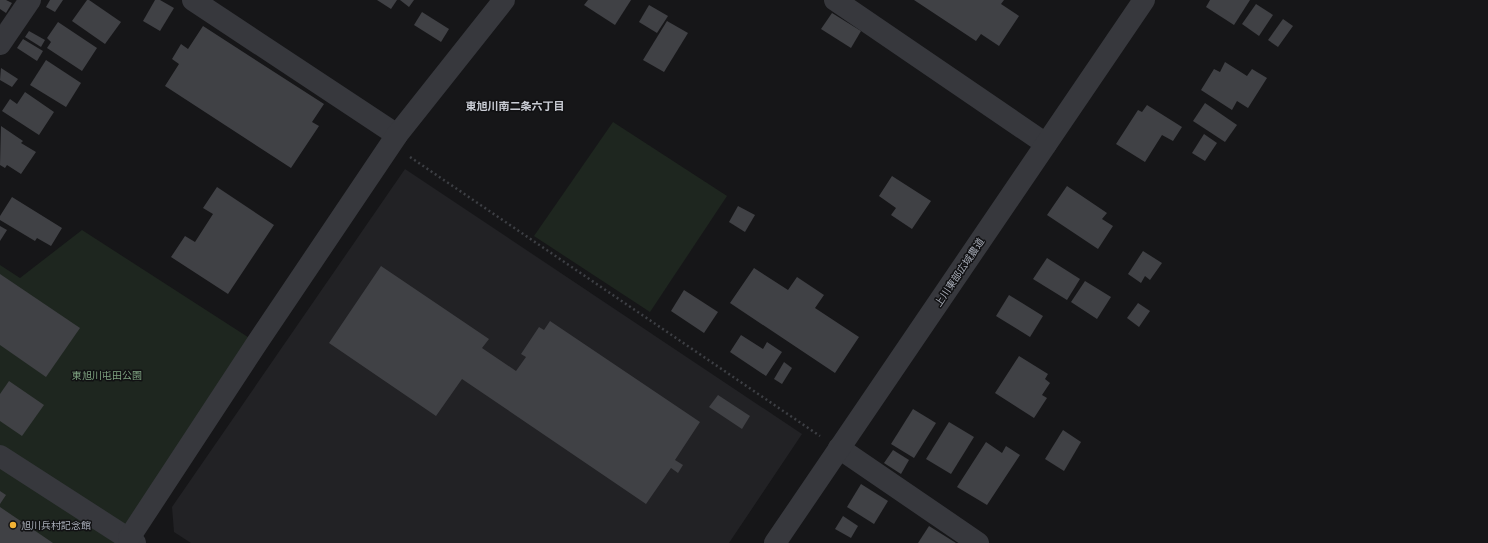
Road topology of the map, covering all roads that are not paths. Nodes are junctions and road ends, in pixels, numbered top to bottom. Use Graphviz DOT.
graph roads {
  1 [pos="30,0"];
  2 [pos="194,0"];
  3 [pos="504,0"];
  4 [pos="835,0"];
  5 [pos="1144,0"];
  6 [pos="0,44"];
  7 [pos="397,135"];
  8 [pos="1046,144"];
  9 [pos="839,448"];
  10 [pos="0,456"];
  11 [pos="132,541"];
  12 [pos="775,543"];
  13 [pos="978,543"];
  1 -- 6 [label="street"];
  2 -- 7 [label="street"];
  3 -- 7 [label="street"];
  4 -- 8 [label="street"];
  5 -- 8 [label="street, 上川東部広域農道"];
  7 -- 11 [label="street"];
  8 -- 9 [label="street, 上川東部広域農道"];
  9 -- 12 [label="street, 上川東部広域農道"];
  9 -- 13 [label="street"];
  10 -- 11 [label="street"];
}
